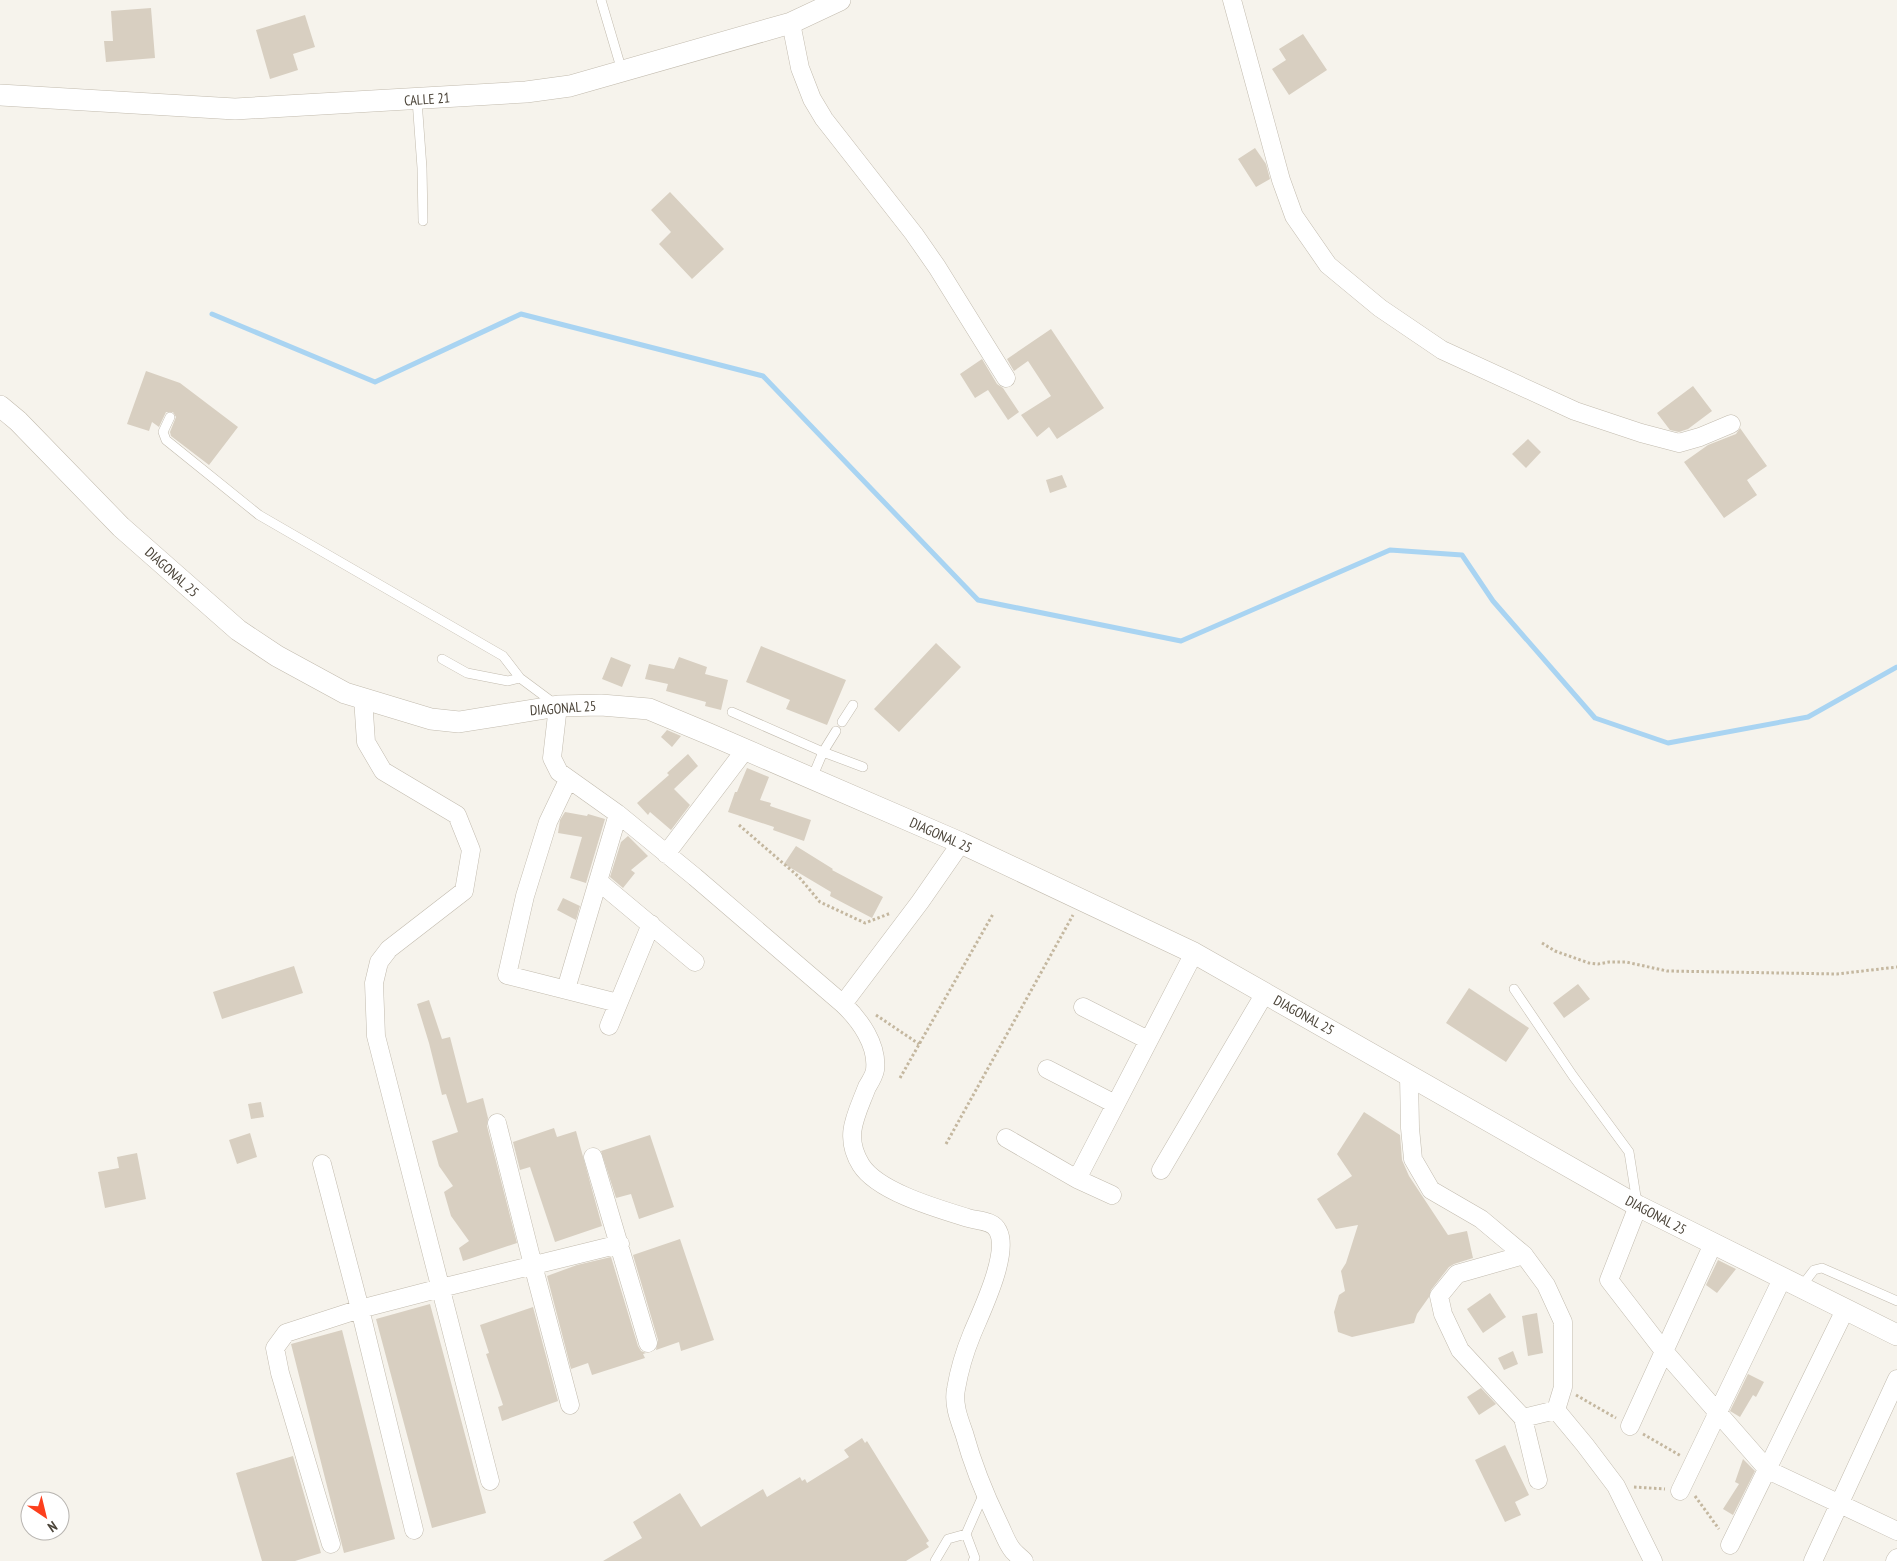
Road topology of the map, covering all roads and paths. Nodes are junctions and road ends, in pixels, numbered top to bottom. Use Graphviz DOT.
graph roads {
  1 [pos="600,0"];
  2 [pos="840,0"];
  3 [pos="1232,0"];
  4 [pos="791,23"];
  5 [pos="622,71"];
  6 [pos="0,95"];
  7 [pos="417,100"];
  8 [pos="423,221"];
  9 [pos="1006,378"];
  10 [pos="0,406"];
  11 [pos="170,418"];
  12 [pos="1732,424"];
  13 [pos="442,659"];
  14 [pos="520,678"];
  15 [pos="363,698"];
  16 [pos="558,706"];
  17 [pos="853,706"];
  18 [pos="732,712"];
  19 [pos="842,722"];
  20 [pos="836,731"];
  21 [pos="745,750"];
  22 [pos="823,752"];
  23 [pos="863,767"];
  24 [pos="812,778"];
  25 [pos="568,780"];
  26 [pos="618,814"];
  27 [pos="739,825"];
  28 [pos="961,843"];
  29 [pos="666,854"];
  30 [pos="598,881"];
  31 [pos="1082,899"];
  32 [pos="892,912"];
  33 [pos="993,914"];
  34 [pos="651,924"];
  35 [pos="1542,943"];
  36 [pos="1194,953"];
  37 [pos="695,962"];
  38 [pos="1897,967"];
  39 [pos="566,989"];
  40 [pos="1514,989"];
  41 [pos="1264,993"];
  42 [pos="618,1003"];
  43 [pos="843,1004"];
  44 [pos="1083,1007"];
  45 [pos="872,1012"];
  46 [pos="609,1026"];
  47 [pos="1148,1040"];
  48 [pos="918,1044"];
  49 [pos="1047,1069"];
  50 [pos="1409,1076"];
  51 [pos="900,1078"];
  52 [pos="1115,1104"];
  53 [pos="497,1123"];
  54 [pos="1006,1138"];
  55 [pos="946,1144"];
  56 [pos="594,1157"];
  57 [pos="322,1164"];
  58 [pos="1161,1170"];
  59 [pos="1077,1179"];
  60 [pos="1112,1195"];
  61 [pos="1638,1206"];
  62 [pos="620,1244"];
  63 [pos="1713,1244"];
  64 [pos="1524,1255"];
  65 [pos="532,1265"];
  66 [pos="1791,1283"];
  67 [pos="441,1288"];
  68 [pos="1897,1301"];
  69 [pos="360,1309"];
  70 [pos="1845,1310"];
  71 [pos="1897,1335"];
  72 [pos="648,1343"];
  73 [pos="1664,1350"];
  74 [pos="1897,1379"];
  75 [pos="570,1404"];
  76 [pos="1556,1410"];
  77 [pos="1717,1411"];
  78 [pos="1523,1418"];
  79 [pos="1630,1426"];
  80 [pos="1768,1470"];
  81 [pos="1538,1480"];
  82 [pos="490,1481"];
  83 [pos="1680,1491"];
  84 [pos="984,1493"];
  85 [pos="1839,1503"];
  86 [pos="414,1530"];
  87 [pos="1897,1531"];
  88 [pos="966,1534"];
  89 [pos="331,1544"];
  90 [pos="1730,1545"];
  91 [pos="935,1561"];
  92 [pos="974,1561"];
  93 [pos="1024,1561"];
  94 [pos="1653,1561"];
  95 [pos="1813,1561"];
  1 -- 5 [label="lane"];
  2 -- 4 [label="street, CALLE 21"];
  3 -- 12 [label="street"];
  4 -- 5 [label="street, CALLE 21"];
  4 -- 9 [label="street"];
  5 -- 7 [label="street, CALLE 21"];
  6 -- 7 [label="street, CALLE 21"];
  7 -- 8 [label="lane"];
  10 -- 15 [label="street, DIAGONAL 25"];
  11 -- 14 [label="lane"];
  13 -- 14 [label="lane"];
  14 -- 16 [label="lane"];
  15 -- 16 [label="street, DIAGONAL 25"];
  15 -- 67 [label="street"];
  16 -- 21 [label="street, DIAGONAL 25"];
  16 -- 25 [label="street"];
  17 -- 19 [label="lane"];
  18 -- 22 [label="lane"];
  20 -- 22 [label="lane"];
  21 -- 24 [label="street, DIAGONAL 25"];
  21 -- 29 [label="street"];
  22 -- 23 [label="lane"];
  22 -- 24 [label="lane"];
  24 -- 28 [label="street, DIAGONAL 25"];
  25 -- 26 [label="street"];
  25 -- 39 [label="street"];
  26 -- 29 [label="street"];
  26 -- 30 [label="street"];
  27 -- 32 [label="path"];
  28 -- 31 [label="street, DIAGONAL 25"];
  28 -- 43 [label="street"];
  29 -- 43 [label="street"];
  30 -- 34 [label="street"];
  30 -- 39 [label="street"];
  31 -- 36 [label="street, DIAGONAL 25"];
  31 -- 55 [label="path"];
  33 -- 48 [label="path"];
  34 -- 37 [label="street"];
  34 -- 42 [label="street"];
  35 -- 38 [label="path"];
  36 -- 41 [label="street, DIAGONAL 25"];
  36 -- 47 [label="street"];
  39 -- 42 [label="street"];
  40 -- 61 [label="lane"];
  41 -- 50 [label="street, DIAGONAL 25"];
  41 -- 58 [label="street"];
  42 -- 46 [label="street"];
  43 -- 84 [label="street"];
  44 -- 47 [label="street"];
  45 -- 48 [label="path"];
  47 -- 52 [label="street"];
  48 -- 51 [label="path"];
  49 -- 52 [label="street"];
  50 -- 61 [label="street, DIAGONAL 25"];
  50 -- 64 [label="street"];
  52 -- 59 [label="street"];
  53 -- 65 [label="street"];
  54 -- 59 [label="street"];
  56 -- 62 [label="street"];
  57 -- 69 [label="street"];
  59 -- 60 [label="street"];
  61 -- 63 [label="street, DIAGONAL 25"];
  61 -- 73 [label="street"];
  62 -- 65 [label="street"];
  62 -- 72 [label="street"];
  63 -- 66 [label="street, DIAGONAL 25"];
  63 -- 73 [label="street"];
  64 -- 76 [label="street"];
  64 -- 78 [label="street"];
  65 -- 67 [label="street"];
  65 -- 75 [label="street"];
  66 -- 68 [label="lane"];
  66 -- 70 [label="street, DIAGONAL 25"];
  66 -- 77 [label="street"];
  67 -- 69 [label="street"];
  67 -- 82 [label="street"];
  69 -- 86 [label="street"];
  69 -- 89 [label="street"];
  70 -- 71 [label="street, DIAGONAL 25"];
  70 -- 80 [label="street"];
  73 -- 77 [label="street"];
  73 -- 79 [label="street"];
  74 -- 85 [label="street"];
  76 -- 78 [label="street"];
  76 -- 94 [label="street"];
  77 -- 80 [label="street"];
  77 -- 83 [label="street"];
  78 -- 81 [label="street"];
  80 -- 85 [label="street"];
  80 -- 90 [label="street"];
  84 -- 88 [label="lane"];
  84 -- 93 [label="street"];
  85 -- 87 [label="street"];
  85 -- 95 [label="street"];
  88 -- 91 [label="lane"];
  88 -- 92 [label="lane"];
}
